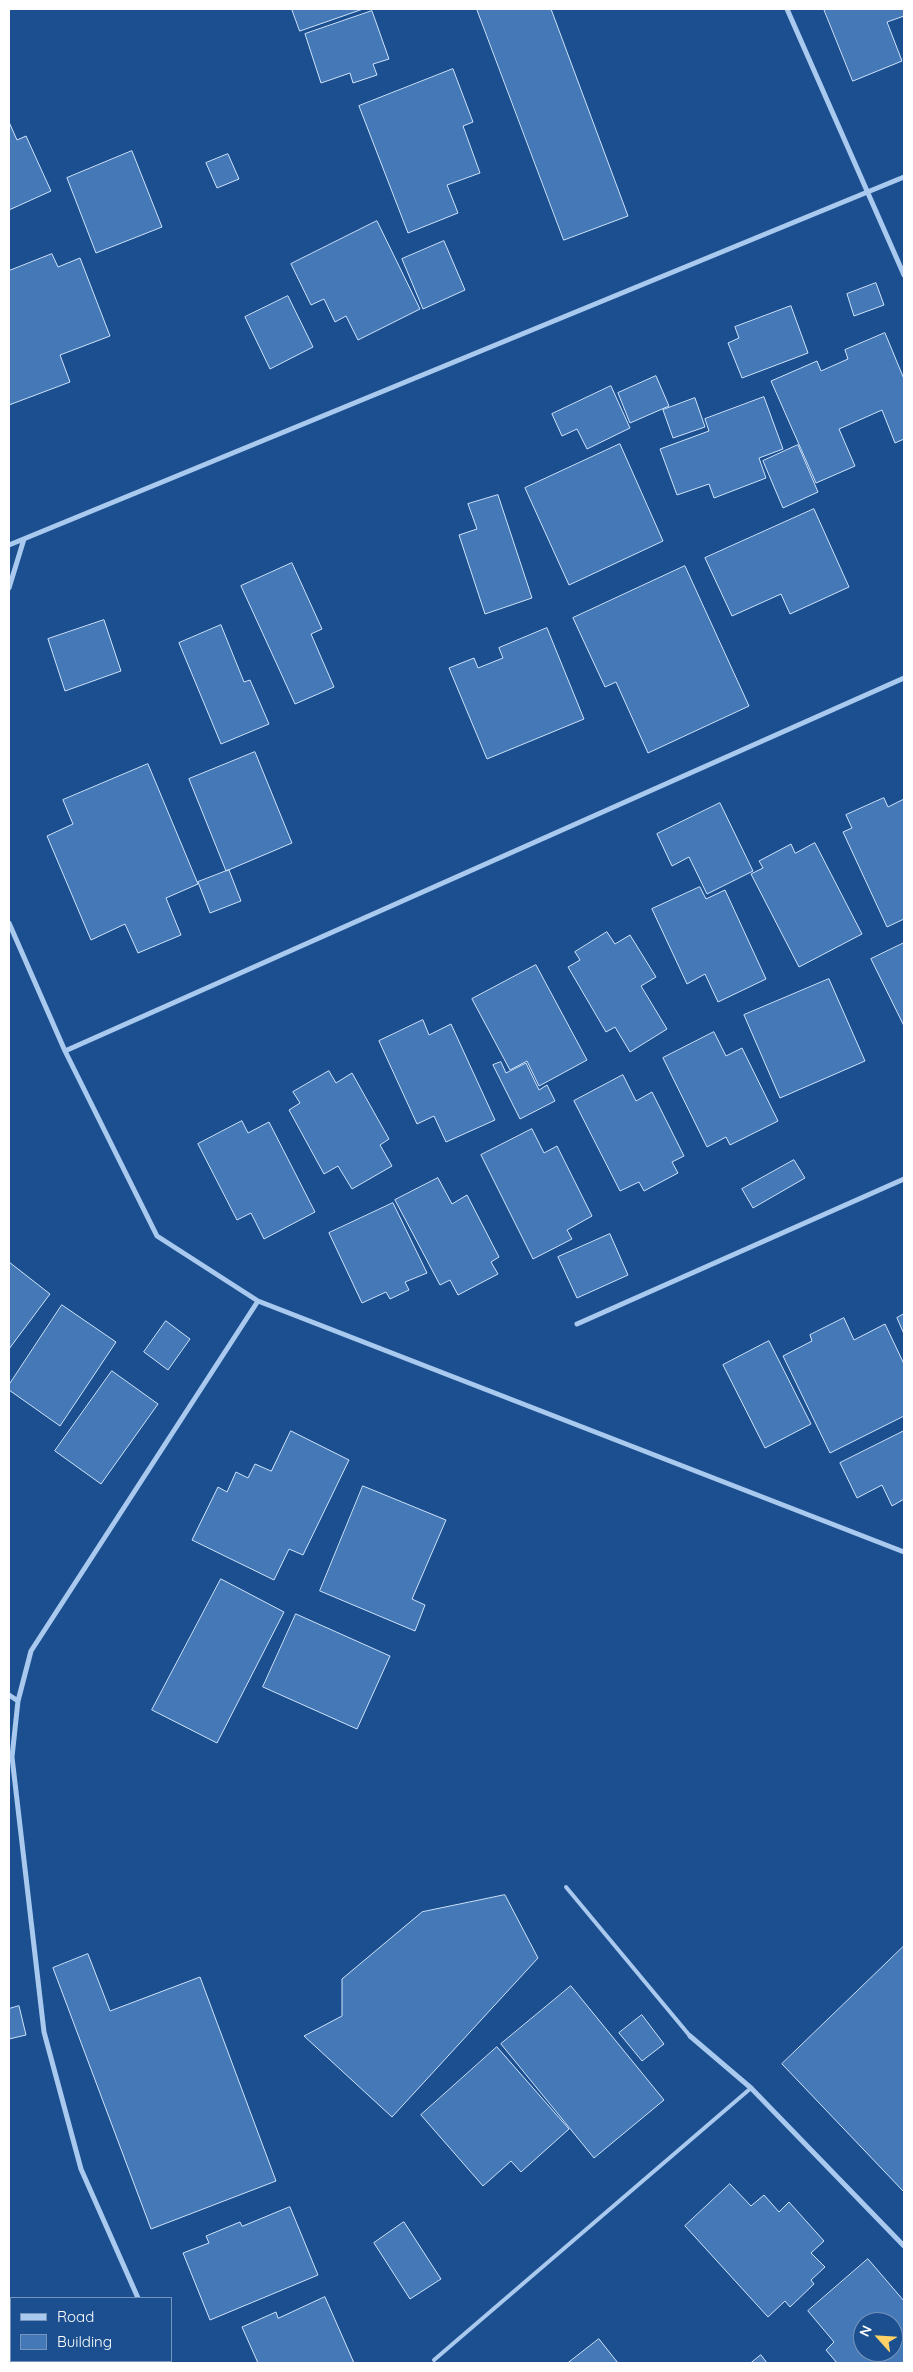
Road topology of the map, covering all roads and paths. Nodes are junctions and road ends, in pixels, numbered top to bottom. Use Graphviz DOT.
graph roads {
  1 [pos="787,9"];
  2 [pos="904,177"];
  3 [pos="868,193"];
  4 [pos="904,274"];
  5 [pos="24,539"];
  6 [pos="9,545"];
  7 [pos="9,588"];
  8 [pos="904,678"];
  9 [pos="9,923"];
  10 [pos="65,1051"];
  11 [pos="904,1179"];
  12 [pos="258,1301"];
  13 [pos="577,1324"];
  14 [pos="904,1552"];
  15 [pos="9,1695"];
  16 [pos="18,1701"];
  17 [pos="566,1887"];
  18 [pos="690,2036"];
  19 [pos="751,2088"];
  20 [pos="904,2246"];
  21 [pos="138,2297"];
  22 [pos="434,2360"];
  1 -- 3 [label="street"];
  2 -- 3 [label="street"];
  3 -- 4 [label="street"];
  3 -- 5 [label="street"];
  5 -- 6 [label="street"];
  5 -- 7 [label="street"];
  8 -- 10 [label="street"];
  9 -- 10 [label="street"];
  10 -- 12 [label="street"];
  11 -- 13 [label="street"];
  12 -- 14 [label="street"];
  12 -- 16 [label="street"];
  15 -- 16 [label="street"];
  16 -- 21 [label="street"];
  17 -- 18 [label="lane"];
  18 -- 19 [label="street"];
  19 -- 20 [label="street"];
  19 -- 22 [label="lane"];
}
